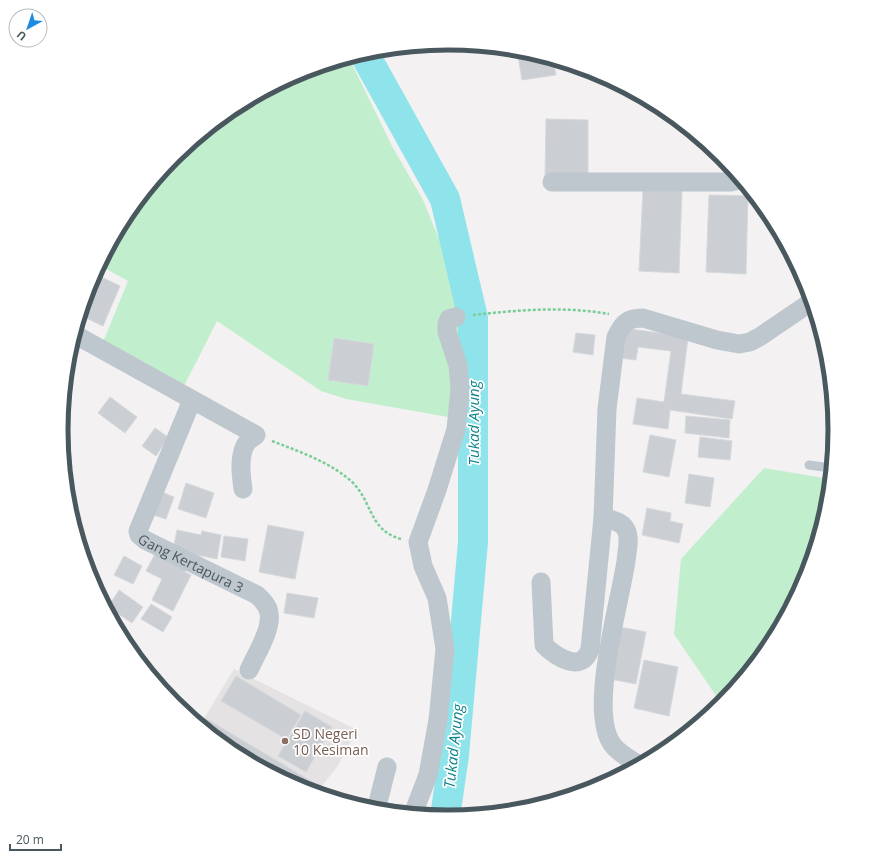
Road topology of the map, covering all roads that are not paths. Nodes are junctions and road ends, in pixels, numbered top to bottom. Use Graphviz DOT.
graph roads {
  1 [pos="735,181"];
  2 [pos="552,182"];
  3 [pos="806,305"];
  4 [pos="456,317"];
  5 [pos="79,337"];
  6 [pos="192,400"];
  7 [pos="809,465"];
  8 [pos="826,467"];
  9 [pos="243,489"];
  10 [pos="603,518"];
  11 [pos="542,582"];
  12 [pos="249,670"];
  13 [pos="634,761"];
  14 [pos="387,767"];
  15 [pos="378,804"];
  16 [pos="415,808"];
  1 -- 2 [label="street"];
  3 -- 10 [label="street"];
  4 -- 16 [label="street"];
  5 -- 6 [label="street"];
  6 -- 9 [label="street"];
  6 -- 12 [label="street, Gang Kertapura 3"];
  7 -- 8 [label="lane"];
  10 -- 11 [label="street"];
  10 -- 13 [label="street"];
  14 -- 15 [label="street"];
}
